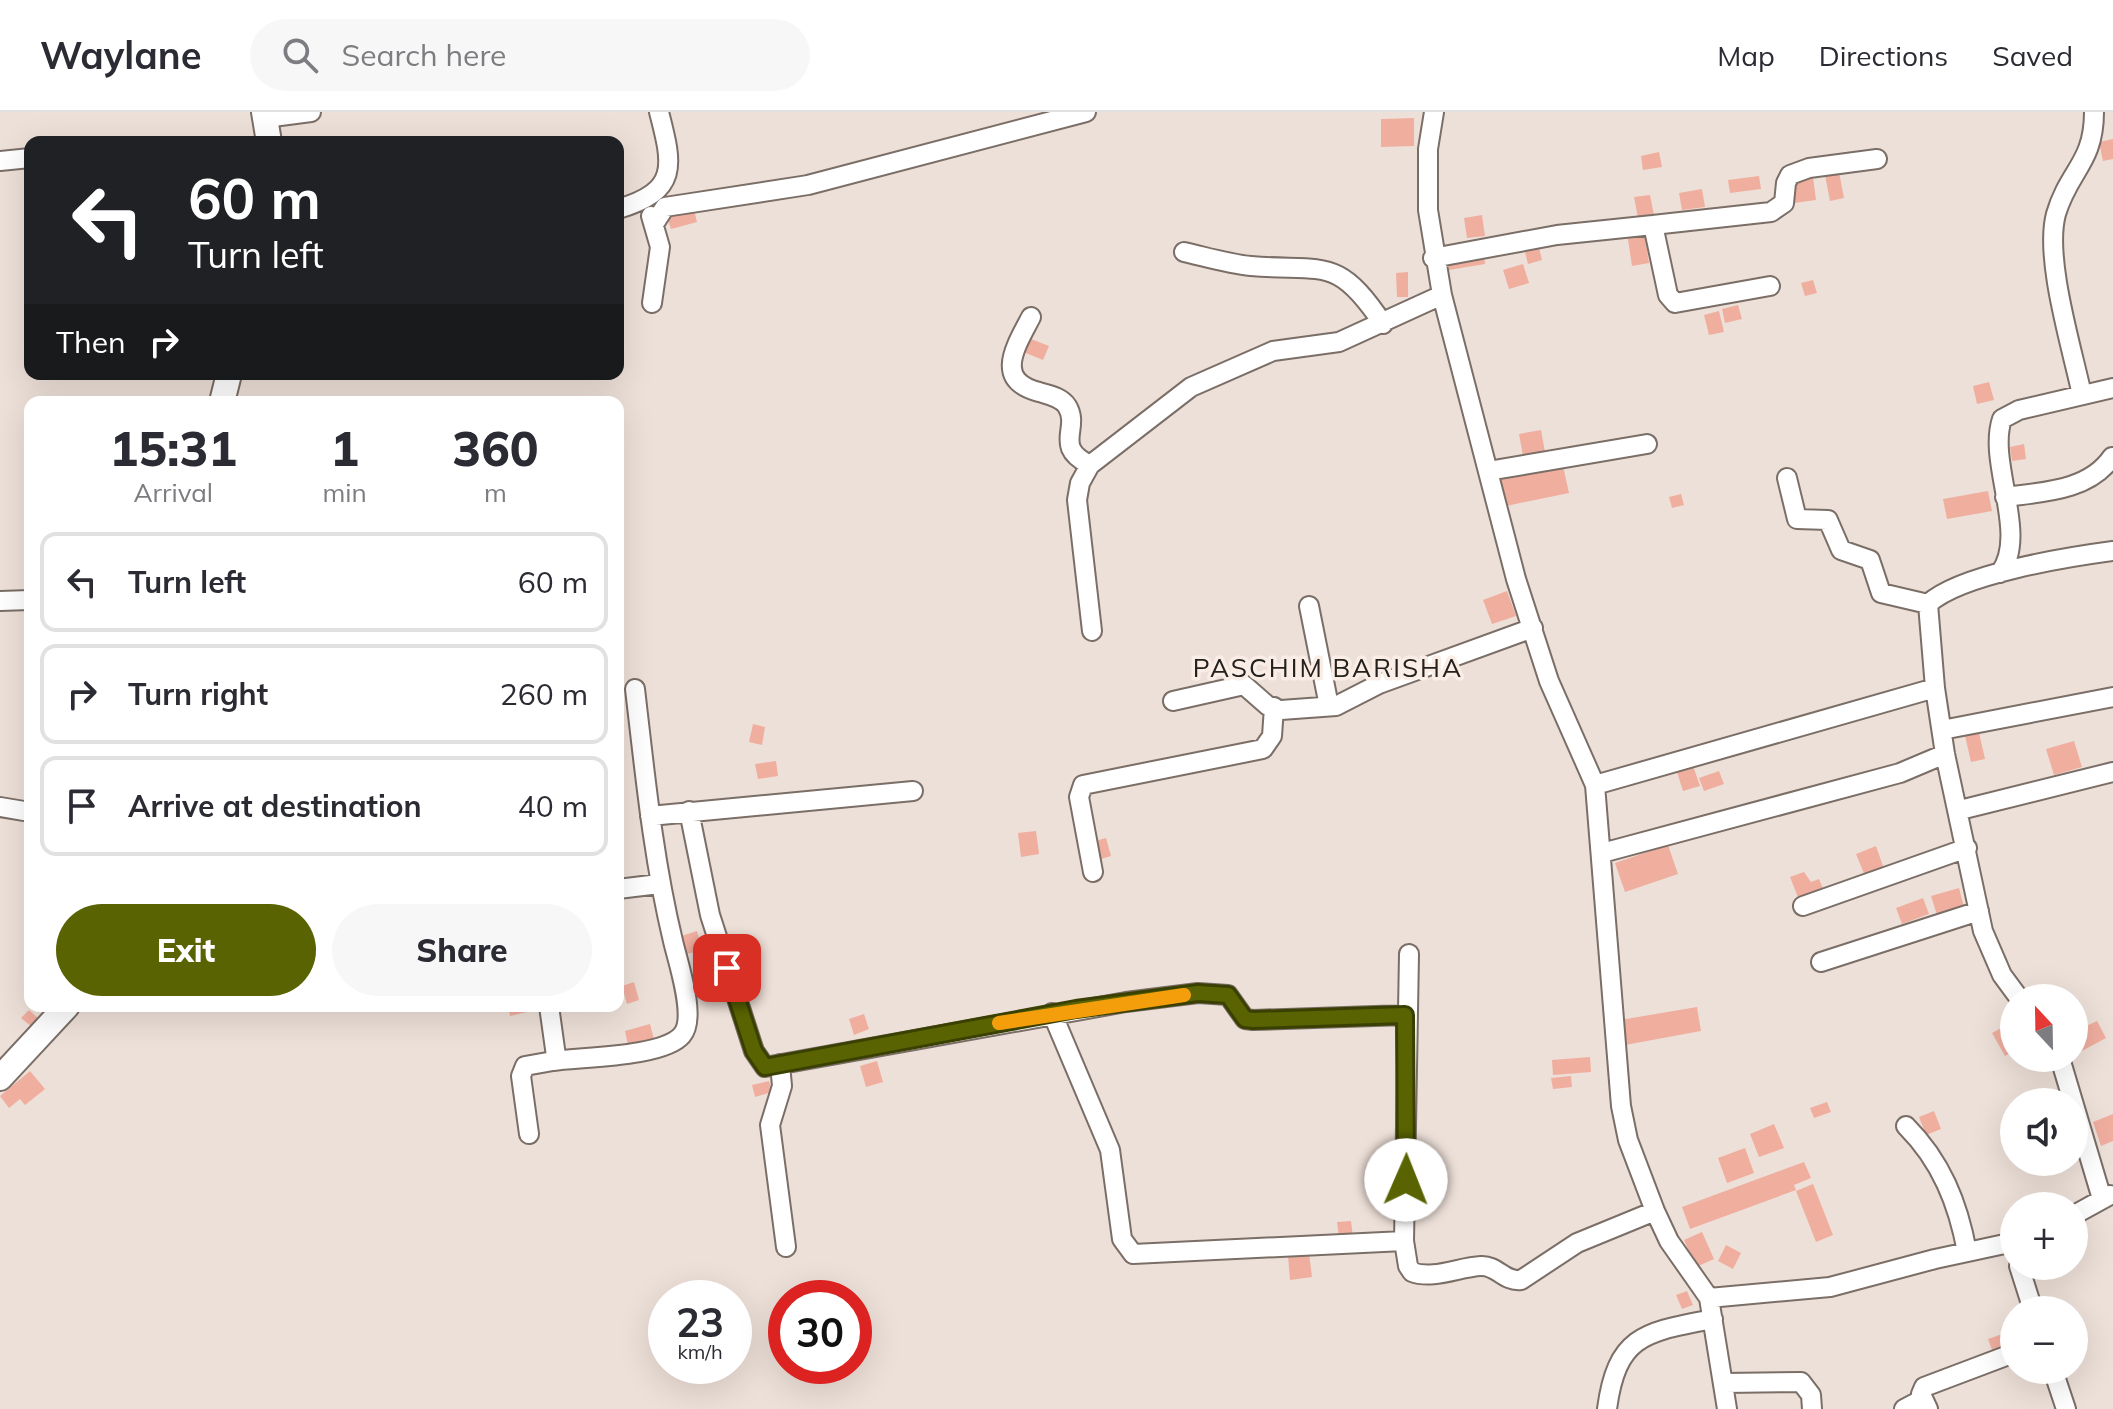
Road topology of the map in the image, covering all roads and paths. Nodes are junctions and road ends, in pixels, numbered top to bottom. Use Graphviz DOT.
graph roads {
  1 [pos="311,112"];
  2 [pos="659,112"];
  3 [pos="1086,112"];
  4 [pos="1434,112"];
  5 [pos="2094,112"];
  6 [pos="266,124"];
  7 [pos="24,159"];
  8 [pos="1877,159"];
  9 [pos="0,161"];
  10 [pos="644,200"];
  11 [pos="624,207"];
  12 [pos="654,224"];
  13 [pos="1653,225"];
  14 [pos="1184,252"];
  15 [pos="1433,258"];
  16 [pos="1770,286"];
  17 [pos="1442,295"];
  18 [pos="652,303"];
  19 [pos="1031,317"];
  20 [pos="1383,324"];
  21 [pos="2113,388"];
  22 [pos="2082,395"];
  23 [pos="1647,444"];
  24 [pos="2112,457"];
  25 [pos="1090,465"];
  26 [pos="1488,471"];
  27 [pos="1787,478"];
  28 [pos="2005,497"];
  29 [pos="2113,551"];
  30 [pos="2000,573"];
  31 [pos="24,600"];
  32 [pos="0,601"];
  33 [pos="1928,604"];
  34 [pos="1309,606"];
  35 [pos="1533,628"];
  36 [pos="1092,631"];
  37 [pos="1935,688"];
  38 [pos="635,689"];
  39 [pos="2113,697"];
  40 [pos="1173,701"];
  41 [pos="1329,706"];
  42 [pos="1274,707"];
  43 [pos="1942,730"];
  44 [pos="1945,754"];
  45 [pos="2113,772"];
  46 [pos="1595,785"];
  47 [pos="913,791"];
  48 [pos="0,807"];
  49 [pos="1960,810"];
  50 [pos="24,811"];
  51 [pos="689,811"];
  52 [pos="650,816"];
  53 [pos="1967,848"];
  54 [pos="1602,853"];
  55 [pos="1093,872"];
  56 [pos="659,884"];
  57 [pos="624,888"];
  58 [pos="1803,906"];
  59 [pos="1979,911"];
  60 [pos="1409,954"];
  61 [pos="1821,962"];
  62 [pos="2010,984"];
  63 [pos="61,1012"];
  64 [pos="550,1012"];
  65 [pos="1052,1013"];
  66 [pos="1405,1015"];
  67 [pos="553,1061"];
  68 [pos="780,1064"];
  69 [pos="2065,1072"];
  70 [pos="0,1078"];
  71 [pos="1906,1126"];
  72 [pos="529,1134"];
  73 [pos="2107,1196"];
  74 [pos="2088,1207"];
  75 [pos="1655,1211"];
  76 [pos="1404,1241"];
  77 [pos="786,1247"];
  78 [pos="2000,1248"];
  79 [pos="1967,1252"];
  80 [pos="1709,1298"];
  81 [pos="1713,1319"];
  82 [pos="2000,1358"];
  83 [pos="1724,1383"];
  84 [pos="2058,1384"];
  85 [pos="1926,1404"];
  86 [pos="1607,1409"];
  87 [pos="1727,1409"];
  88 [pos="1812,1409"];
  89 [pos="1904,1409"];
  90 [pos="2066,1409"];
  1 -- 6 [label="street"];
  2 -- 10 [label="street"];
  3 -- 12 [label="street"];
  4 -- 15 [label="street"];
  5 -- 22 [label="street"];
  7 -- 9 [label="street"];
  8 -- 13 [label="street"];
  10 -- 11 [label="street"];
  10 -- 12 [label="street"];
  12 -- 18 [label="street"];
  13 -- 15 [label="street"];
  13 -- 16 [label="street"];
  14 -- 20 [label="street"];
  15 -- 17 [label="street"];
  17 -- 20 [label="street"];
  17 -- 26 [label="street"];
  19 -- 25 [label="street"];
  20 -- 25 [label="street"];
  21 -- 22 [label="street"];
  22 -- 28 [label="street"];
  23 -- 26 [label="street"];
  24 -- 28 [label="street"];
  25 -- 36 [label="street"];
  26 -- 35 [label="street"];
  27 -- 33 [label="street"];
  28 -- 30 [label="street"];
  29 -- 30 [label="street"];
  30 -- 33 [label="street"];
  31 -- 32 [label="street"];
  33 -- 37 [label="street"];
  34 -- 41 [label="street"];
  35 -- 41 [label="street"];
  35 -- 46 [label="street"];
  37 -- 43 [label="street"];
  37 -- 46 [label="street"];
  38 -- 52 [label="street"];
  39 -- 43 [label="street"];
  40 -- 42 [label="street"];
  41 -- 42 [label="street"];
  42 -- 55 [label="street"];
  43 -- 44 [label="street"];
  44 -- 49 [label="street"];
  44 -- 54 [label="street"];
  45 -- 49 [label="street"];
  46 -- 54 [label="street"];
  47 -- 51 [label="street"];
  48 -- 50 [label="street"];
  49 -- 53 [label="street"];
  51 -- 52 [label="street"];
  51 -- 68 [label="street"];
  52 -- 56 [label="street"];
  53 -- 58 [label="street"];
  53 -- 59 [label="street"];
  54 -- 75 [label="street"];
  56 -- 57 [label="street"];
  56 -- 67 [label="street"];
  59 -- 61 [label="street"];
  59 -- 62 [label="street"];
  60 -- 66 [label="street"];
  63 -- 70 [label="street"];
  64 -- 67 [label="street"];
  65 -- 66 [label="street"];
  65 -- 68 [label="street"];
  65 -- 76 [label="street"];
  66 -- 76 [label="street"];
  67 -- 72 [label="street"];
  68 -- 77 [label="street"];
  69 -- 73 [label="street"];
  71 -- 79 [label="street"];
  73 -- 74 [label="street"];
  75 -- 76 [label="street"];
  75 -- 80 [label="street"];
  78 -- 79 [label="street"];
  79 -- 80 [label="street"];
  80 -- 81 [label="street"];
  81 -- 83 [label="street"];
  81 -- 86 [label="street"];
  82 -- 85 [label="street"];
  83 -- 87 [label="street"];
  83 -- 88 [label="street"];
  84 -- 90 [label="street"];
  85 -- 89 [label="street"];
}
